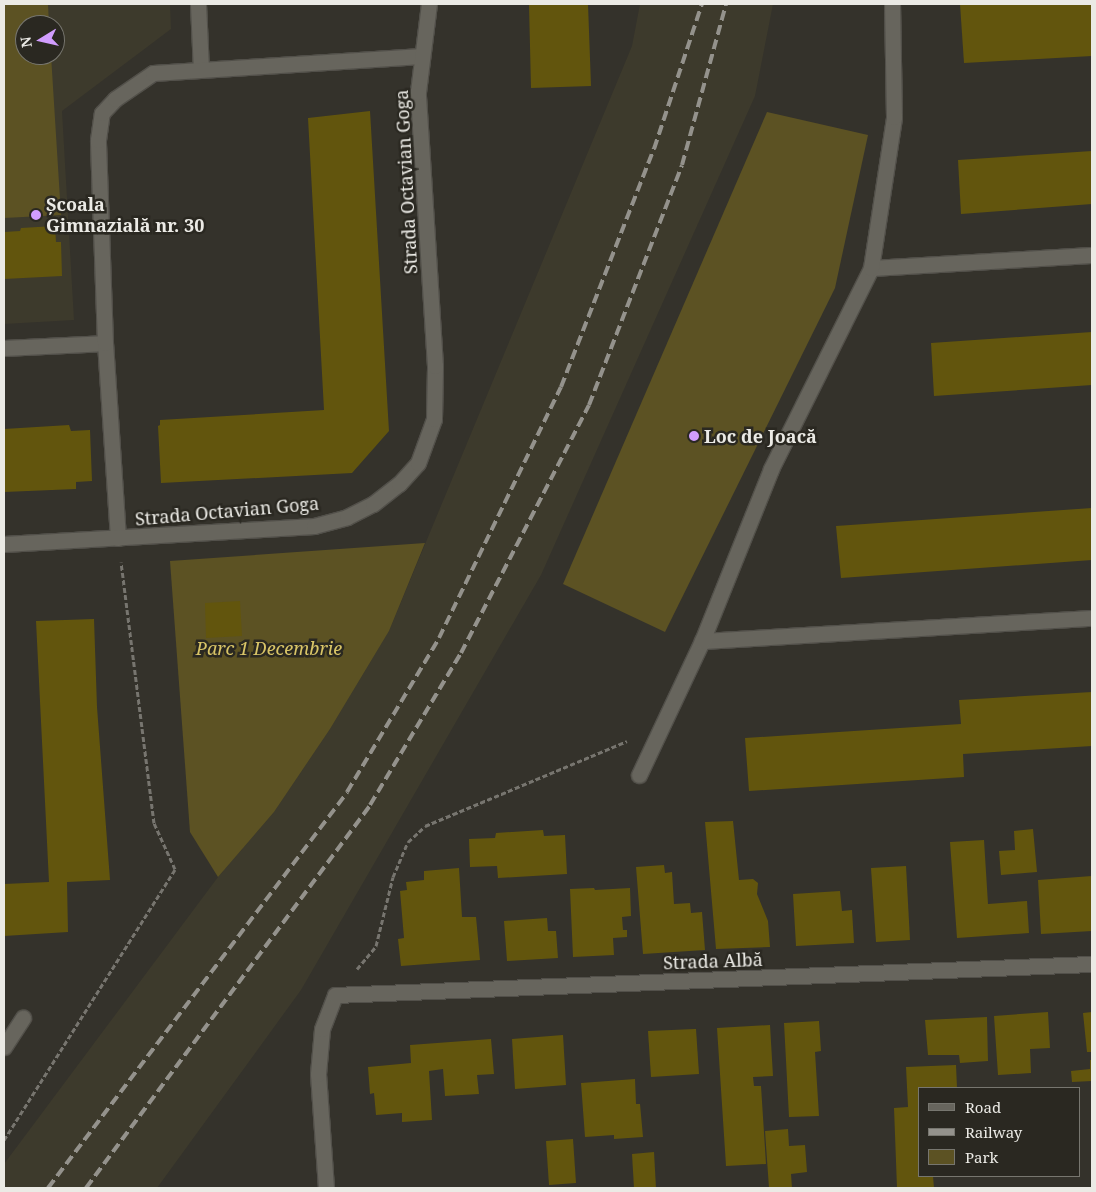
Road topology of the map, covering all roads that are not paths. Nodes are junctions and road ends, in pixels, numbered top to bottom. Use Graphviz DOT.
graph roads {
  1 [pos="198,4"];
  2 [pos="429,4"];
  3 [pos="892,4"];
  4 [pos="421,56"];
  5 [pos="200,69"];
  6 [pos="1092,255"];
  7 [pos="871,268"];
  8 [pos="105,343"];
  9 [pos="4,348"];
  10 [pos="118,538"];
  11 [pos="4,544"];
  12 [pos="1092,618"];
  13 [pos="702,641"];
  14 [pos="638,775"];
  15 [pos="1092,964"];
  16 [pos="23,1018"];
  17 [pos="4,1047"];
  18 [pos="326,1188"];
  1 -- 5 [label="street"];
  2 -- 4 [label="street, Strada Octavian Goga"];
  3 -- 7 [label="street"];
  4 -- 5 [label="street, Strada Octavian Goga"];
  4 -- 10 [label="street, Strada Octavian Goga"];
  5 -- 8 [label="street, Strada Octavian Goga"];
  6 -- 7 [label="street"];
  7 -- 13 [label="street"];
  8 -- 9 [label="street"];
  8 -- 10 [label="street, Strada Octavian Goga"];
  10 -- 11 [label="street"];
  12 -- 13 [label="street"];
  13 -- 14 [label="street"];
  15 -- 18 [label="street, Strada Albă"];
  16 -- 17 [label="street"];
}
